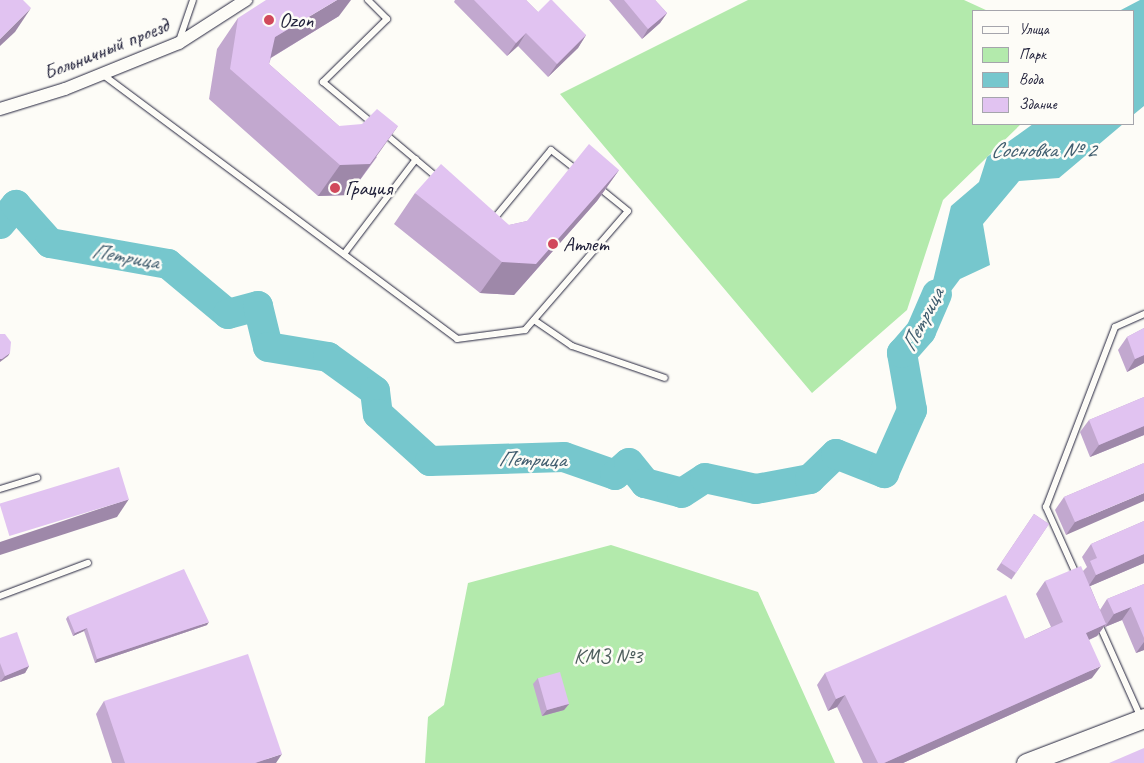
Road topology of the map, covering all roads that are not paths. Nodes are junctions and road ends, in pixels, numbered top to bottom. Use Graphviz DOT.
graph roads {
  1 [pos="193,0"];
  2 [pos="246,0"];
  3 [pos="368,0"];
  4 [pos="179,43"];
  5 [pos="102,74"];
  6 [pos="0,109"];
  7 [pos="416,159"];
  8 [pos="582,174"];
  9 [pos="590,180"];
  10 [pos="446,184"];
  11 [pos="484,215"];
  12 [pos="344,254"];
  13 [pos="1144,314"];
  14 [pos="534,320"];
  15 [pos="664,378"];
  16 [pos="37,478"];
  17 [pos="0,489"];
  18 [pos="88,563"];
  19 [pos="1082,586"];
  20 [pos="0,596"];
  21 [pos="1094,613"];
  22 [pos="1143,718"];
  23 [pos="1026,763"];
  1 -- 4 [label="lane"];
  2 -- 4 [label="street, Больничный проезд"];
  3 -- 7 [label="lane"];
  4 -- 5 [label="street, Больничный проезд"];
  5 -- 6 [label="street, Больничный проезд"];
  5 -- 12 [label="lane"];
  7 -- 10 [label="lane"];
  7 -- 12 [label="lane"];
  8 -- 11 [label="lane"];
  9 -- 14 [label="lane"];
  12 -- 14 [label="lane"];
  13 -- 19 [label="lane"];
  14 -- 15 [label="lane"];
  16 -- 17 [label="lane"];
  18 -- 20 [label="lane"];
  21 -- 22 [label="lane"];
  22 -- 23 [label="main road"];
}
